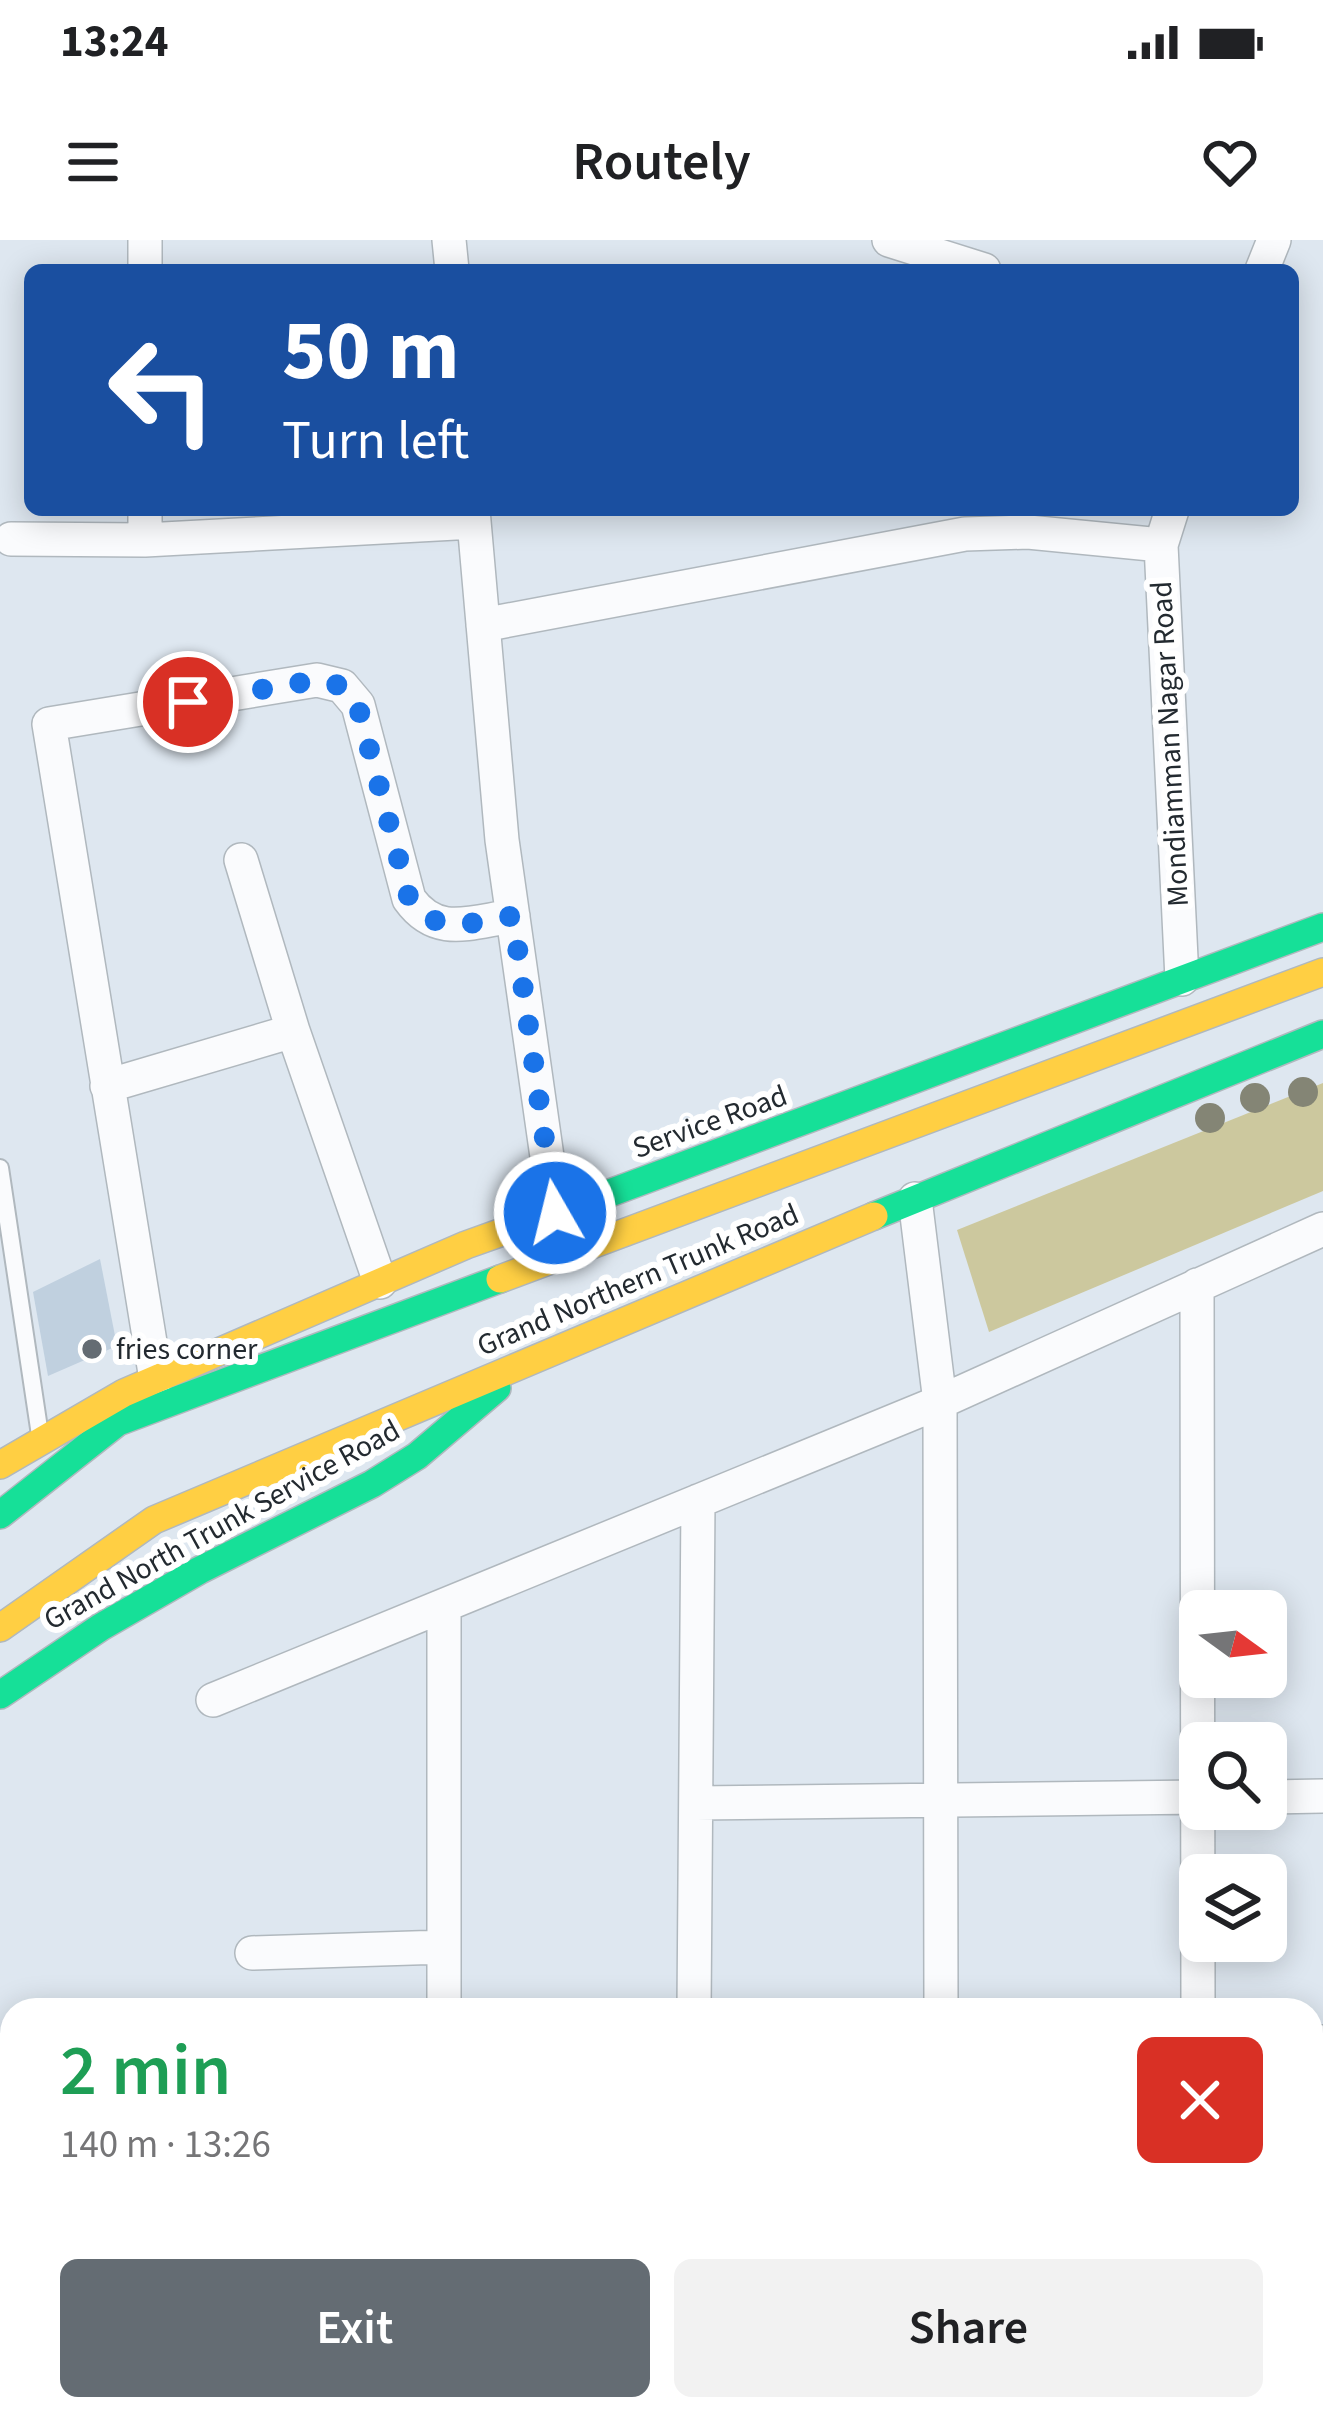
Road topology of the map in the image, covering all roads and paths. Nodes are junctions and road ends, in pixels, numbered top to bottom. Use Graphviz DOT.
graph roads {
  1 [pos="889,240"];
  2 [pos="966,264"];
  3 [pos="473,516"];
  4 [pos="1170,516"];
  5 [pos="145,525"];
  6 [pos="11,539"];
  7 [pos="1161,545"];
  8 [pos="483,625"];
  9 [pos="241,860"];
  10 [pos="513,916"];
  11 [pos="1323,927"];
  12 [pos="1323,971"];
  13 [pos="1182,979"];
  14 [pos="293,1031"];
  15 [pos="1323,1034"];
  16 [pos="107,1086"];
  17 [pos="0,1168"];
  18 [pos="915,1199"];
  19 [pos="555,1213"];
  20 [pos="1323,1228"];
  21 [pos="380,1282"];
  22 [pos="1197,1286"];
  23 [pos="528,1361"];
  24 [pos="156,1379"];
  25 [pos="940,1402"];
  26 [pos="40,1442"];
  27 [pos="0,1465"];
  28 [pos="698,1501"];
  29 [pos="0,1515"];
  30 [pos="444,1606"];
  31 [pos="0,1628"];
  32 [pos="0,1695"];
  33 [pos="213,1700"];
  34 [pos="1199,1722"];
  35 [pos="1323,1796"];
  36 [pos="1179,1797"];
  37 [pos="1287,1797"];
  38 [pos="940,1800"];
  39 [pos="696,1803"];
  40 [pos="1199,1830"];
  41 [pos="444,1947"];
  42 [pos="252,1953"];
  43 [pos="444,1998"];
  44 [pos="694,1998"];
  45 [pos="940,1998"];
  46 [pos="1198,1998"];
  1 -- 2 [label="street"];
  3 -- 5 [label="street"];
  3 -- 8 [label="street"];
  4 -- 7 [label="street, Mondiamman Nagar Road"];
  5 -- 6 [label="street"];
  7 -- 8 [label="street"];
  7 -- 13 [label="street, Mondiamman Nagar Road"];
  8 -- 10 [label="street"];
  9 -- 14 [label="street"];
  10 -- 16 [label="street"];
  10 -- 19 [label="street"];
  11 -- 13 [label="main road, Service Road"];
  12 -- 29 [label="main road, Grand Northern Trunk Road"];
  13 -- 19 [label="main road, Service Road"];
  14 -- 16 [label="street"];
  14 -- 21 [label="street"];
  15 -- 18 [label="main road, Grand Northern Trunk Road"];
  16 -- 24 [label="street"];
  17 -- 26 [label="lane"];
  18 -- 23 [label="main road, Grand Northern Trunk Road"];
  18 -- 25 [label="street"];
  19 -- 21 [label="main road, Service Road"];
  20 -- 22 [label="street"];
  21 -- 24 [label="main road, Service Road"];
  22 -- 25 [label="street"];
  22 -- 34 [label="street"];
  23 -- 31 [label="main road, Grand Northern Trunk Road"];
  23 -- 32 [label="main road, Grand North Trunk Service Road"];
  24 -- 26 [label="main road, Service Road"];
  25 -- 28 [label="street"];
  25 -- 38 [label="street"];
  26 -- 27 [label="main road, Service Road"];
  28 -- 30 [label="street"];
  28 -- 39 [label="street"];
  30 -- 33 [label="street"];
  30 -- 41 [label="street"];
  35 -- 37 [label="street"];
  36 -- 38 [label="street"];
  38 -- 39 [label="street"];
  38 -- 45 [label="street"];
  39 -- 44 [label="street"];
  40 -- 46 [label="street"];
  41 -- 42 [label="street"];
  41 -- 43 [label="street"];
}
